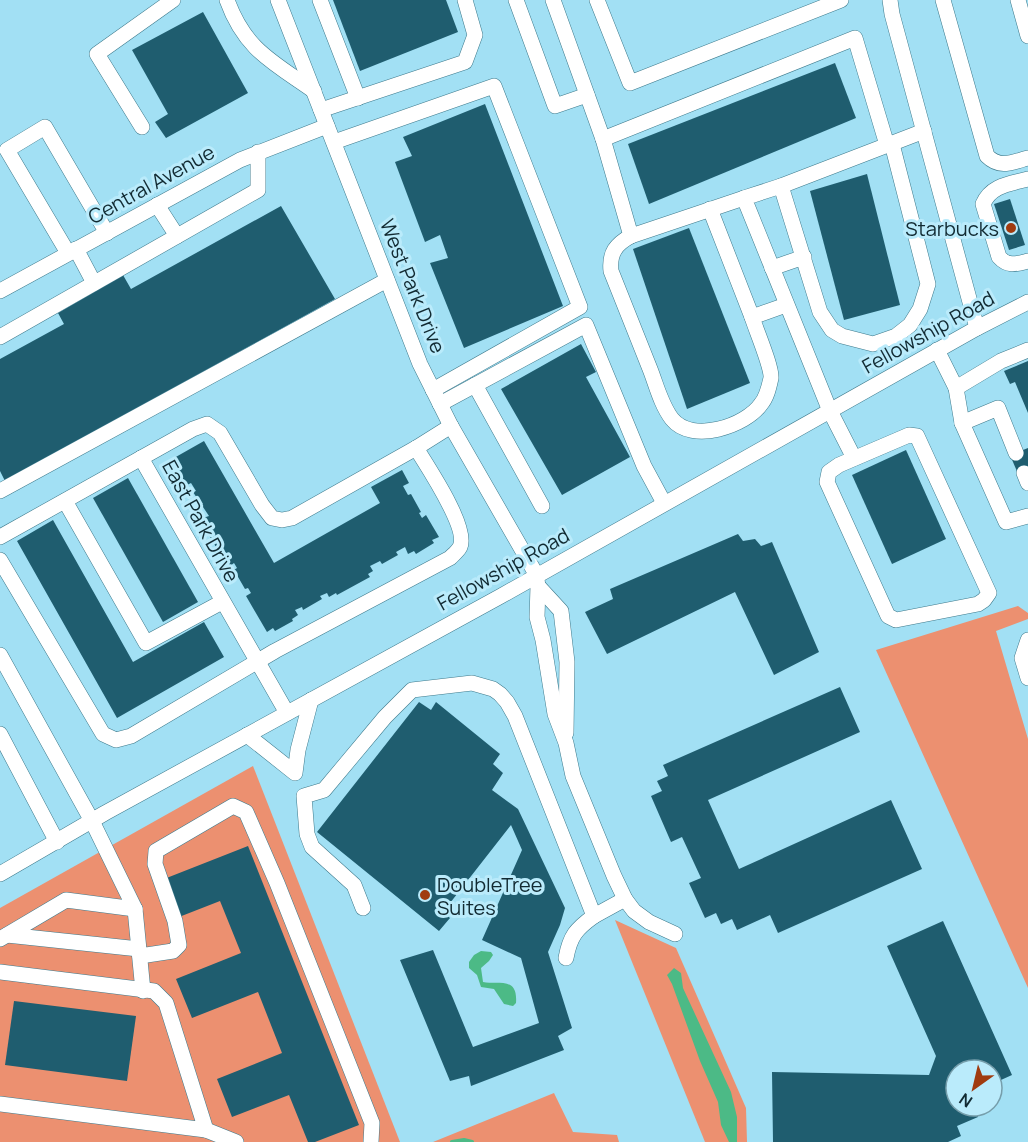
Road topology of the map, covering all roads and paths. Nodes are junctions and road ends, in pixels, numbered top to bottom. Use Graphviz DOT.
graph roads {
  1 [pos="173,0"];
  2 [pos="227,0"];
  3 [pos="278,0"];
  4 [pos="320,0"];
  5 [pos="465,0"];
  6 [pos="516,0"];
  7 [pos="554,0"];
  8 [pos="597,0"];
  9 [pos="841,0"];
  10 [pos="890,0"];
  11 [pos="943,0"];
  12 [pos="1018,0"];
  13 [pos="814,5"];
  14 [pos="1028,36"];
  15 [pos="314,92"];
  16 [pos="587,95"];
  17 [pos="358,98"];
  18 [pos="321,110"];
  19 [pos="327,126"];
  20 [pos="142,127"];
  21 [pos="924,131"];
  22 [pos="603,139"];
  23 [pos="334,142"];
  24 [pos="890,144"];
  25 [pos="258,152"];
  26 [pos="1025,159"];
  27 [pos="1028,178"];
  28 [pos="781,186"];
  29 [pos="744,198"];
  30 [pos="157,205"];
  31 [pos="710,209"];
  32 [pos="107,233"];
  33 [pos="177,236"];
  34 [pos="631,236"];
  35 [pos="72,251"];
  36 [pos="804,257"];
  37 [pos="1028,261"];
  38 [pos="772,268"];
  39 [pos="387,280"];
  40 [pos="94,283"];
  41 [pos="0,291"];
  42 [pos="1028,302"];
  43 [pos="786,305"];
  44 [pos="752,317"];
  45 [pos="978,327"];
  46 [pos="0,337"];
  47 [pos="937,350"];
  48 [pos="1028,350"];
  49 [pos="475,385"];
  50 [pos="956,388"];
  51 [pos="436,397"];
  52 [pos="830,411"];
  53 [pos="962,423"];
  54 [pos="451,426"];
  55 [pos="416,448"];
  56 [pos="1016,453"];
  57 [pos="141,458"];
  58 [pos="854,458"];
  59 [pos="0,491"];
  60 [pos="65,501"];
  61 [pos="664,503"];
  62 [pos="542,506"];
  63 [pos="1028,516"];
  64 [pos="0,537"];
  65 [pos="0,560"];
  66 [pos="537,580"];
  67 [pos="222,602"];
  68 [pos="1028,640"];
  69 [pos="0,655"];
  70 [pos="256,662"];
  71 [pos="0,673"];
  72 [pos="1028,678"];
  73 [pos="22,694"];
  74 [pos="311,700"];
  75 [pos="287,713"];
  76 [pos="246,735"];
  77 [pos="1,738"];
  78 [pos="566,743"];
  79 [pos="295,773"];
  80 [pos="304,796"];
  81 [pos="92,821"];
  82 [pos="57,842"];
  83 [pos="0,874"];
  84 [pos="625,898"];
  85 [pos="363,908"];
  86 [pos="135,909"];
  87 [pos="594,916"];
  88 [pos="675,933"];
  89 [pos="4,937"];
  90 [pos="140,953"];
  91 [pos="566,957"];
  92 [pos="0,972"];
  93 [pos="143,991"];
  94 [pos="0,1104"];
  95 [pos="206,1130"];
  96 [pos="236,1142"];
  97 [pos="371,1142"];
  1 -- 20 [label="street"];
  2 -- 15 [label="street"];
  3 -- 15 [label="street, West Park Drive"];
  4 -- 17 [label="street"];
  5 -- 17 [label="street"];
  6 -- 16 [label="street"];
  7 -- 16 [label="street"];
  8 -- 13 [label="street"];
  9 -- 13 [label="street"];
  10 -- 21 [label="street"];
  11 -- 26 [label="street"];
  12 -- 14 [label="street"];
  15 -- 18 [label="street, West Park Drive"];
  16 -- 22 [label="street"];
  17 -- 18 [label="street"];
  18 -- 19 [label="street, West Park Drive"];
  19 -- 23 [label="street, West Park Drive"];
  19 -- 25 [label="street, Central Avenue"];
  21 -- 24 [label="street"];
  21 -- 45 [label="street"];
  22 -- 24 [label="street"];
  22 -- 34 [label="street"];
  23 -- 39 [label="street, West Park Drive"];
  23 -- 51 [label="street"];
  24 -- 28 [label="street"];
  24 -- 36 [label="street"];
  25 -- 30 [label="street, Central Avenue"];
  25 -- 33 [label="street"];
  26 -- 27 [label="street"];
  27 -- 37 [label="street"];
  28 -- 29 [label="street"];
  28 -- 36 [label="street"];
  29 -- 31 [label="street"];
  29 -- 38 [label="street"];
  30 -- 32 [label="street, Central Avenue"];
  30 -- 33 [label="street"];
  31 -- 34 [label="street"];
  31 -- 44 [label="street"];
  32 -- 35 [label="street, Central Avenue"];
  32 -- 35 [label="street"];
  33 -- 40 [label="street"];
  34 -- 44 [label="street"];
  35 -- 40 [label="street"];
  35 -- 41 [label="street, Central Avenue"];
  36 -- 38 [label="street"];
  38 -- 43 [label="street"];
  39 -- 51 [label="street, West Park Drive"];
  39 -- 59 [label="street"];
  40 -- 46 [label="street"];
  42 -- 45 [label="street, Fellowship Road"];
  43 -- 44 [label="street"];
  43 -- 52 [label="street"];
  45 -- 47 [label="street, Fellowship Road"];
  47 -- 50 [label="street"];
  47 -- 52 [label="street, Fellowship Road"];
  48 -- 50 [label="street"];
  49 -- 51 [label="street"];
  49 -- 61 [label="street"];
  49 -- 62 [label="street"];
  50 -- 53 [label="street"];
  51 -- 54 [label="street, West Park Drive"];
  52 -- 58 [label="street"];
  52 -- 61 [label="street, Fellowship Road"];
  53 -- 56 [label="street"];
  53 -- 63 [label="street"];
  54 -- 55 [label="street"];
  54 -- 66 [label="street, West Park Drive"];
  55 -- 57 [label="street"];
  55 -- 70 [label="street"];
  57 -- 60 [label="street, East Park Drive"];
  57 -- 67 [label="street, East Park Drive"];
  58 -- 58 [label="street"];
  60 -- 64 [label="street, East Park Drive"];
  60 -- 67 [label="street"];
  61 -- 66 [label="street, Fellowship Road"];
  65 -- 70 [label="street"];
  66 -- 74 [label="street, Fellowship Road"];
  66 -- 78 [label="street"];
  66 -- 78 [label="street, West Park Drive"];
  67 -- 70 [label="street, East Park Drive"];
  68 -- 72 [label="street"];
  69 -- 73 [label="street"];
  70 -- 75 [label="street, East Park Drive"];
  71 -- 73 [label="street"];
  73 -- 81 [label="street"];
  74 -- 75 [label="street, Fellowship Road"];
  74 -- 79 [label="street"];
  75 -- 76 [label="street, Fellowship Road"];
  76 -- 79 [label="street"];
  76 -- 81 [label="street, Fellowship Road"];
  77 -- 82 [label="street"];
  78 -- 84 [label="street"];
  79 -- 80 [label="street"];
  80 -- 85 [label="street"];
  80 -- 87 [label="street"];
  81 -- 82 [label="street, Fellowship Road"];
  81 -- 86 [label="street"];
  82 -- 83 [label="street, Fellowship Road"];
  84 -- 87 [label="street"];
  84 -- 88 [label="street"];
  86 -- 89 [label="street"];
  86 -- 90 [label="street"];
  87 -- 91 [label="street"];
  89 -- 90 [label="street"];
  90 -- 93 [label="street"];
  90 -- 97 [label="street"];
  92 -- 93 [label="street"];
  93 -- 95 [label="street"];
  94 -- 95 [label="street"];
  95 -- 96 [label="street"];
}
